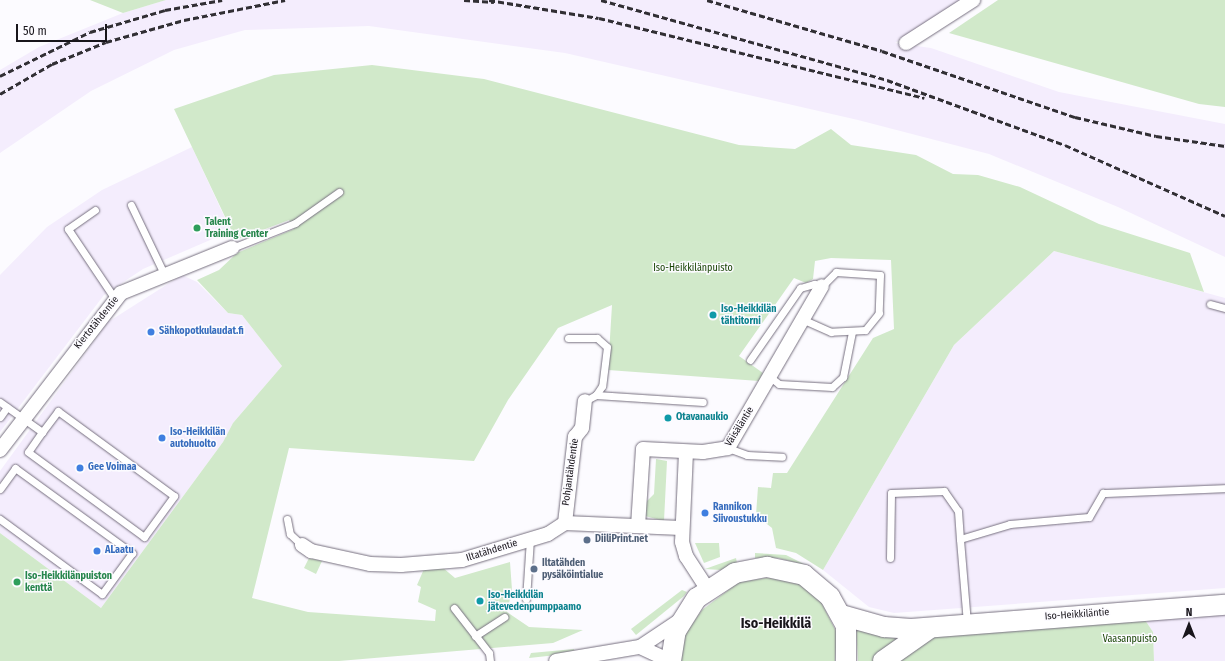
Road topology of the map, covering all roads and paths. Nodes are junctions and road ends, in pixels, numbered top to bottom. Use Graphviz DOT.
graph roads {
  1 [pos="973,0"];
  2 [pos="906,44"];
  3 [pos="339,192"];
  4 [pos="131,205"];
  5 [pos="95,210"];
  6 [pos="232,248"];
  7 [pos="164,274"];
  8 [pos="822,286"];
  9 [pos="115,298"];
  10 [pos="1210,304"];
  11 [pos="1225,308"];
  12 [pos="802,319"];
  13 [pos="852,332"];
  14 [pos="568,338"];
  15 [pos="750,360"];
  16 [pos="770,377"];
  17 [pos="590,398"];
  18 [pos="0,402"];
  19 [pos="703,402"];
  20 [pos="7,407"];
  21 [pos="0,417"];
  22 [pos="23,419"];
  23 [pos="42,432"];
  24 [pos="728,448"];
  25 [pos="0,450"];
  26 [pos="686,452"];
  27 [pos="782,457"];
  28 [pos="0,488"];
  29 [pos="1225,488"];
  30 [pos="287,519"];
  31 [pos="0,520"];
  32 [pos="565,523"];
  33 [pos="638,526"];
  34 [pos="681,528"];
  35 [pos="530,539"];
  36 [pos="960,539"];
  37 [pos="302,545"];
  38 [pos="890,558"];
  39 [pos="707,588"];
  40 [pos="526,599"];
  41 [pos="1225,605"];
  42 [pos="454,608"];
  43 [pos="841,615"];
  44 [pos="504,617"];
  45 [pos="682,619"];
  46 [pos="967,623"];
  47 [pos="930,628"];
  48 [pos="475,636"];
  49 [pos="640,647"];
  50 [pos="490,661"];
  51 [pos="556,661"];
  52 [pos="671,661"];
  53 [pos="846,661"];
  54 [pos="883,661"];
  1 -- 2 [label="street"];
  3 -- 6 [label="lane"];
  4 -- 7 [label="lane"];
  5 -- 9 [label="lane"];
  6 -- 7 [label="street, Kiertotähdentie"];
  7 -- 9 [label="street, Kiertotähdentie"];
  8 -- 12 [label="street, Väisäläntie"];
  8 -- 13 [label="lane"];
  8 -- 15 [label="lane"];
  9 -- 22 [label="street, Kiertotähdentie"];
  10 -- 11 [label="lane"];
  12 -- 13 [label="lane"];
  12 -- 16 [label="street, Väisäläntie"];
  13 -- 16 [label="lane"];
  14 -- 17 [label="lane"];
  16 -- 24 [label="street, Väisäläntie"];
  17 -- 19 [label="lane"];
  17 -- 32 [label="street, Pohjantähdentie"];
  18 -- 20 [label="lane"];
  20 -- 21 [label="lane"];
  20 -- 22 [label="lane"];
  22 -- 23 [label="lane"];
  22 -- 25 [label="street, Kiertotähdentie"];
  23 -- 23 [label="lane"];
  24 -- 26 [label="street, Väisäläntie"];
  24 -- 27 [label="lane"];
  26 -- 33 [label="street"];
  26 -- 34 [label="street"];
  28 -- 31 [label="lane"];
  29 -- 36 [label="lane"];
  30 -- 37 [label="lane"];
  32 -- 33 [label="street"];
  32 -- 35 [label="street, Iltatähdentie"];
  33 -- 34 [label="street"];
  34 -- 39 [label="street"];
  35 -- 37 [label="street, Iltatähdentie"];
  35 -- 40 [label="lane"];
  36 -- 38 [label="lane"];
  36 -- 46 [label="lane"];
  39 -- 43 [label="street"];
  39 -- 45 [label="street"];
  41 -- 46 [label="street, Iso-Heikkiläntie"];
  42 -- 48 [label="lane"];
  43 -- 47 [label="street, Iso-Heikkiläntie"];
  43 -- 53 [label="street"];
  44 -- 48 [label="lane"];
  45 -- 49 [label="street"];
  45 -- 52 [label="street"];
  46 -- 47 [label="street, Iso-Heikkiläntie"];
  47 -- 54 [label="street, Iso-Heikkiläntie"];
  48 -- 50 [label="lane"];
  49 -- 51 [label="street"];
  49 -- 52 [label="street"];
}
